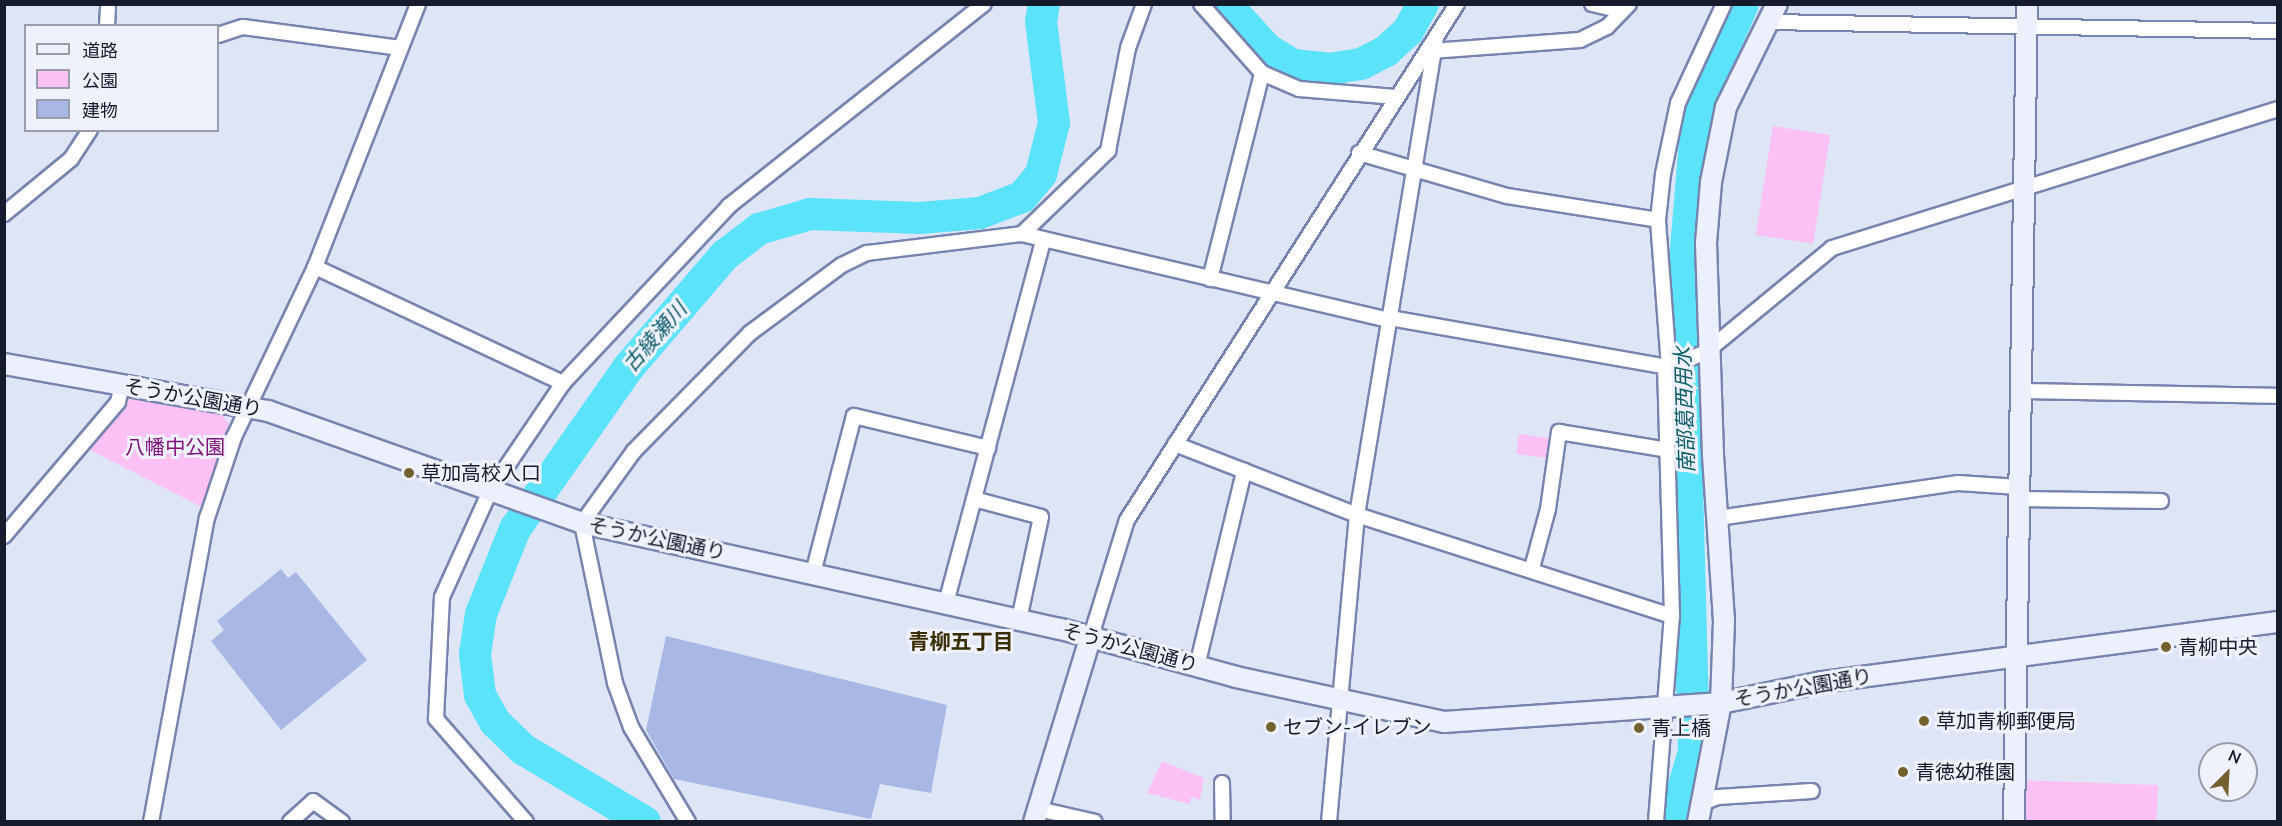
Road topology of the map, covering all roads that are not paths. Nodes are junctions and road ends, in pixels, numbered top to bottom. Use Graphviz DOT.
graph roads {
  1 [pos="108,4"];
  2 [pos="418,4"];
  3 [pos="984,4"];
  4 [pos="1144,4"];
  5 [pos="1201,4"];
  6 [pos="1457,4"];
  7 [pos="1592,4"];
  8 [pos="1724,4"];
  9 [pos="2027,4"];
  10 [pos="1626,8"];
  11 [pos="1773,13"];
  12 [pos="107,24"];
  13 [pos="2027,26"];
  14 [pos="2277,31"];
  15 [pos="219,35"];
  16 [pos="1436,37"];
  17 [pos="401,48"];
  18 [pos="1431,51"];
  19 [pos="1262,73"];
  20 [pos="1396,97"];
  21 [pos="2277,108"];
  22 [pos="89,132"];
  23 [pos="1359,153"];
  24 [pos="1414,169"];
  25 [pos="2023,189"];
  26 [pos="4,214"];
  27 [pos="1658,220"];
  28 [pos="1022,234"];
  29 [pos="1043,241"];
  30 [pos="315,267"];
  31 [pos="1210,279"];
  32 [pos="1269,292"];
  33 [pos="1390,319"];
  34 [pos="1709,349"];
  35 [pos="4,364"];
  36 [pos="1667,368"];
  37 [pos="563,383"];
  38 [pos="122,385"];
  39 [pos="2019,392"];
  40 [pos="2277,396"];
  41 [pos="246,406"];
  42 [pos="1175,444"];
  43 [pos="988,448"];
  44 [pos="1668,450"];
  45 [pos="1244,471"];
  46 [pos="496,493"];
  47 [pos="2019,493"];
  48 [pos="974,500"];
  49 [pos="2161,501"];
  50 [pos="1357,515"];
  51 [pos="1718,518"];
  52 [pos="574,520"];
  53 [pos="4,537"];
  54 [pos="1532,568"];
  55 [pos="813,573"];
  56 [pos="946,603"];
  57 [pos="1672,616"];
  58 [pos="1019,620"];
  59 [pos="2277,622"];
  60 [pos="1092,636"];
  61 [pos="2017,656"];
  62 [pos="1197,666"];
  63 [pos="1339,702"];
  64 [pos="1716,704"];
  65 [pos="1673,708"];
  66 [pos="1812,791"];
  67 [pos="1220,792"];
  68 [pos="1700,812"];
  69 [pos="1036,815"];
  70 [pos="151,822"];
  71 [pos="290,822"];
  72 [pos="342,822"];
  73 [pos="526,822"];
  74 [pos="688,822"];
  75 [pos="1095,822"];
  76 [pos="1223,822"];
  77 [pos="1329,822"];
  78 [pos="1656,822"];
  79 [pos="2014,822"];
  1 -- 12 [label="street"];
  2 -- 17 [label="street"];
  3 -- 37 [label="street"];
  4 -- 28 [label="street"];
  5 -- 19 [label="street"];
  6 -- 16 [label="street"];
  7 -- 10 [label="street"];
  8 -- 27 [label="street"];
  9 -- 13 [label="street"];
  10 -- 18 [label="street"];
  11 -- 13 [label="street"];
  11 -- 34 [label="street"];
  13 -- 14 [label="street"];
  13 -- 25 [label="street"];
  15 -- 17 [label="street"];
  16 -- 18 [label="street"];
  16 -- 20 [label="street"];
  17 -- 30 [label="street"];
  18 -- 24 [label="street"];
  19 -- 20 [label="street"];
  19 -- 31 [label="street"];
  20 -- 23 [label="street"];
  21 -- 25 [label="street"];
  22 -- 26 [label="street"];
  23 -- 24 [label="street"];
  23 -- 32 [label="street"];
  24 -- 27 [label="street"];
  24 -- 33 [label="street"];
  25 -- 34 [label="street"];
  25 -- 39 [label="street"];
  27 -- 36 [label="street"];
  28 -- 29 [label="street"];
  28 -- 52 [label="street"];
  29 -- 31 [label="street"];
  29 -- 43 [label="street"];
  30 -- 37 [label="street"];
  30 -- 41 [label="street"];
  31 -- 32 [label="street"];
  32 -- 33 [label="street"];
  32 -- 42 [label="street"];
  33 -- 36 [label="street"];
  33 -- 50 [label="street"];
  34 -- 36 [label="street"];
  34 -- 51 [label="street"];
  35 -- 38 [label="street, そうか公園通り"];
  36 -- 44 [label="street"];
  37 -- 46 [label="street"];
  38 -- 41 [label="street, そうか公園通り"];
  38 -- 53 [label="street"];
  39 -- 40 [label="street"];
  39 -- 47 [label="street"];
  41 -- 46 [label="street, そうか公園通り"];
  41 -- 70 [label="street"];
  42 -- 45 [label="street"];
  42 -- 60 [label="street"];
  43 -- 48 [label="street"];
  43 -- 55 [label="street"];
  44 -- 54 [label="street"];
  44 -- 57 [label="street"];
  45 -- 50 [label="street"];
  45 -- 62 [label="street"];
  46 -- 52 [label="street, そうか公園通り"];
  46 -- 73 [label="street"];
  47 -- 49 [label="street"];
  47 -- 51 [label="street"];
  47 -- 61 [label="street"];
  48 -- 56 [label="street"];
  48 -- 58 [label="street"];
  50 -- 54 [label="street"];
  50 -- 63 [label="street"];
  51 -- 64 [label="street"];
  52 -- 55 [label="street, そうか公園通り"];
  52 -- 74 [label="street"];
  54 -- 57 [label="street"];
  55 -- 56 [label="street, そうか公園通り"];
  56 -- 58 [label="street, そうか公園通り"];
  57 -- 65 [label="street"];
  58 -- 60 [label="street, そうか公園通り"];
  59 -- 61 [label="street, そうか公園通り"];
  60 -- 62 [label="street, そうか公園通り"];
  60 -- 69 [label="street"];
  61 -- 64 [label="street, そうか公園通り"];
  61 -- 79 [label="street"];
  62 -- 63 [label="street, そうか公園通り"];
  63 -- 65 [label="street, そうか公園通り"];
  63 -- 77 [label="street"];
  64 -- 65 [label="street, そうか公園通り"];
  64 -- 68 [label="street"];
  65 -- 78 [label="street"];
  66 -- 68 [label="street"];
  67 -- 76 [label="street"];
  69 -- 75 [label="street"];
  71 -- 72 [label="street"];
}
